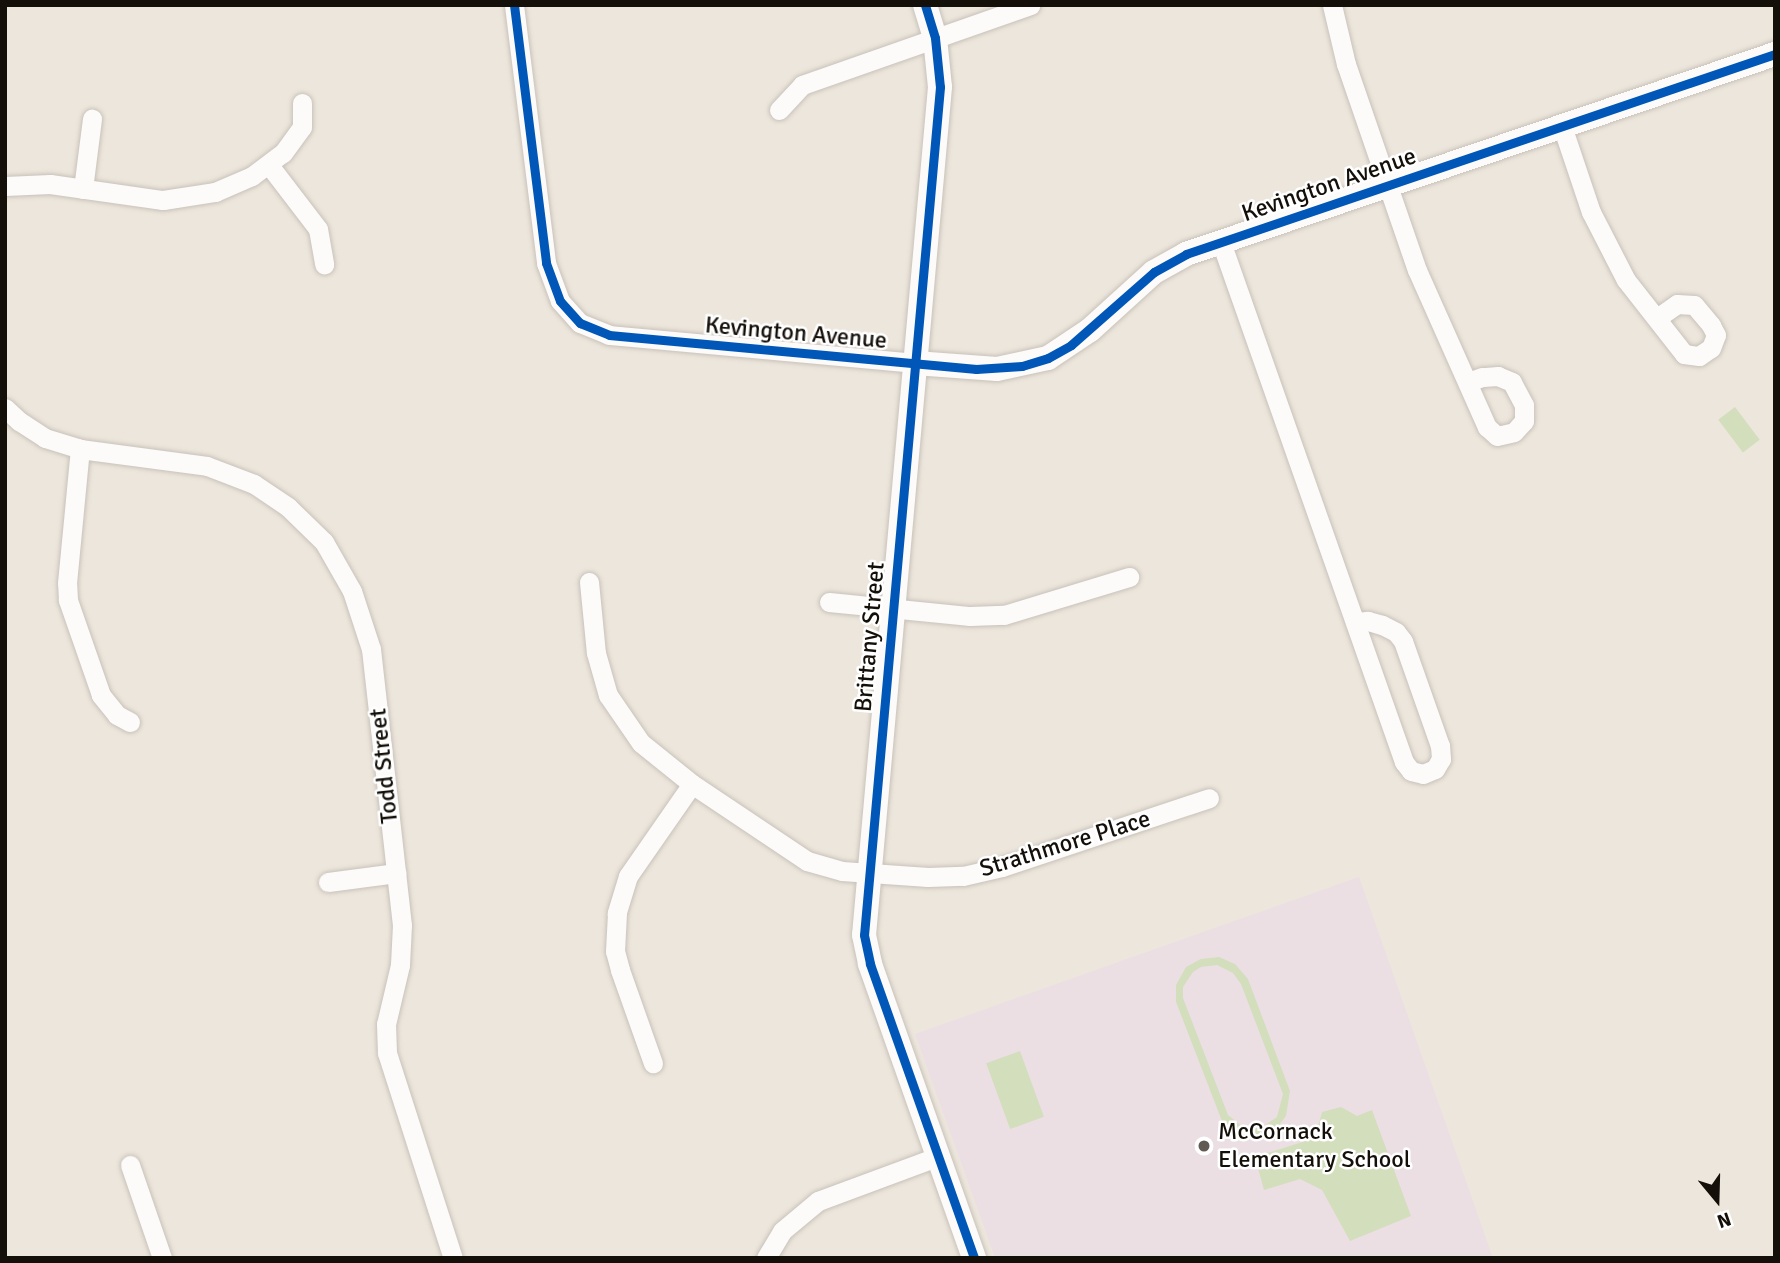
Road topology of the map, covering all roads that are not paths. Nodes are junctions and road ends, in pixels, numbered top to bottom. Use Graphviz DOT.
graph roads {
  1 [pos="514,5"];
  2 [pos="925,5"];
  3 [pos="1030,5"];
  4 [pos="1332,5"];
  5 [pos="935,38"];
  6 [pos="1775,54"];
  7 [pos="302,103"];
  8 [pos="779,110"];
  9 [pos="92,119"];
  10 [pos="1562,126"];
  11 [pos="269,165"];
  12 [pos="1387,185"];
  13 [pos="5,186"];
  14 [pos="83,189"];
  15 [pos="1221,242"];
  16 [pos="324,264"];
  17 [pos="1657,318"];
  18 [pos="915,363"];
  19 [pos="1468,383"];
  20 [pos="5,408"];
  21 [pos="80,449"];
  22 [pos="1129,577"];
  23 [pos="589,582"];
  24 [pos="829,602"];
  25 [pos="892,607"];
  26 [pos="1355,622"];
  27 [pos="130,722"];
  28 [pos="692,785"];
  29 [pos="1209,798"];
  30 [pos="396,873"];
  31 [pos="868,873"];
  32 [pos="328,882"];
  33 [pos="653,1063"];
  34 [pos="939,1156"];
  35 [pos="130,1165"];
  36 [pos="162,1258"];
  37 [pos="453,1258"];
  38 [pos="766,1258"];
  39 [pos="974,1258"];
  1 -- 18 [label="street, Kevington Avenue"];
  2 -- 5 [label="street, Brittany Street"];
  3 -- 5 [label="street"];
  4 -- 12 [label="street"];
  5 -- 8 [label="street"];
  5 -- 18 [label="street, Brittany Street"];
  6 -- 10 [label="street, Kevington Avenue"];
  7 -- 11 [label="street"];
  9 -- 14 [label="street"];
  10 -- 12 [label="street, Kevington Avenue"];
  10 -- 17 [label="street"];
  11 -- 14 [label="street"];
  11 -- 16 [label="street"];
  12 -- 15 [label="street, Kevington Avenue"];
  12 -- 19 [label="street, Kevington Avenue"];
  13 -- 14 [label="street"];
  15 -- 18 [label="street, Kevington Avenue"];
  15 -- 26 [label="street, Kevington Avenue"];
  18 -- 25 [label="street, Brittany Street"];
  20 -- 21 [label="street, Todd Street"];
  21 -- 27 [label="street"];
  21 -- 30 [label="street, Todd Street"];
  22 -- 25 [label="street, Brittany Street"];
  23 -- 28 [label="street, Strathmore Place"];
  24 -- 25 [label="street, Brittany Street"];
  25 -- 31 [label="street, Brittany Street"];
  26 -- 26 [label="street, Kevington Avenue"];
  28 -- 31 [label="street, Strathmore Place"];
  28 -- 33 [label="street"];
  29 -- 31 [label="street, Strathmore Place"];
  30 -- 32 [label="street"];
  30 -- 37 [label="street, Todd Street"];
  31 -- 34 [label="street, Brittany Street"];
  34 -- 38 [label="street"];
  34 -- 39 [label="street, Brittany Street"];
  35 -- 36 [label="street"];
}
